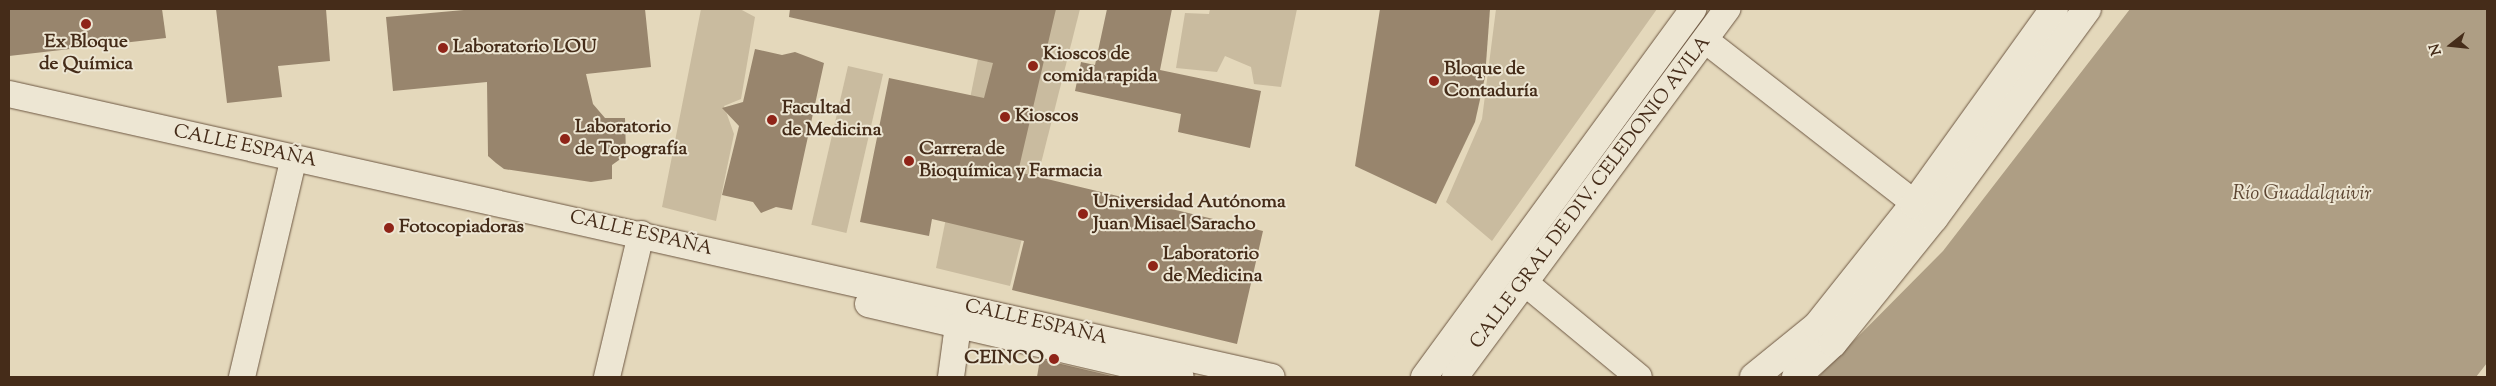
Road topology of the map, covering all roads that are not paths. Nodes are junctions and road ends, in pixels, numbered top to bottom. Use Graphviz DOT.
graph roads {
  1 [pos="1693,9"];
  2 [pos="1727,9"];
  3 [pos="2054,9"];
  4 [pos="2087,9"];
  5 [pos="1705,40"];
  6 [pos="9,94"];
  7 [pos="9,109"];
  8 [pos="291,169"];
  9 [pos="1924,211"];
  10 [pos="639,241"];
  11 [pos="1524,282"];
  12 [pos="958,325"];
  13 [pos="242,377"];
  14 [pos="608,377"];
  15 [pos="951,377"];
  16 [pos="1180,377"];
  17 [pos="1272,377"];
  18 [pos="1424,377"];
  19 [pos="1455,377"];
  20 [pos="1640,377"];
  21 [pos="1754,377"];
  22 [pos="1796,377"];
  1 -- 18 [label="street"];
  2 -- 5 [label="street, CALLE GRAL DE DIV. CELEDONIO AVILA"];
  3 -- 9 [label="street"];
  4 -- 9 [label="street"];
  5 -- 9 [label="street"];
  5 -- 11 [label="street, CALLE GRAL DE DIV. CELEDONIO AVILA"];
  6 -- 10 [label="street, CALLE ESPAÑA"];
  7 -- 8 [label="street, CALLE ESPAÑA"];
  8 -- 10 [label="street, CALLE ESPAÑA"];
  8 -- 13 [label="street"];
  9 -- 21 [label="street"];
  9 -- 22 [label="street"];
  10 -- 12 [label="street, CALLE ESPAÑA"];
  10 -- 14 [label="street"];
  10 -- 17 [label="street, CALLE ESPAÑA"];
  11 -- 19 [label="street, CALLE GRAL DE DIV. CELEDONIO AVILA"];
  11 -- 20 [label="street"];
  12 -- 15 [label="street"];
  12 -- 16 [label="street, CALLE ESPAÑA"];
}
